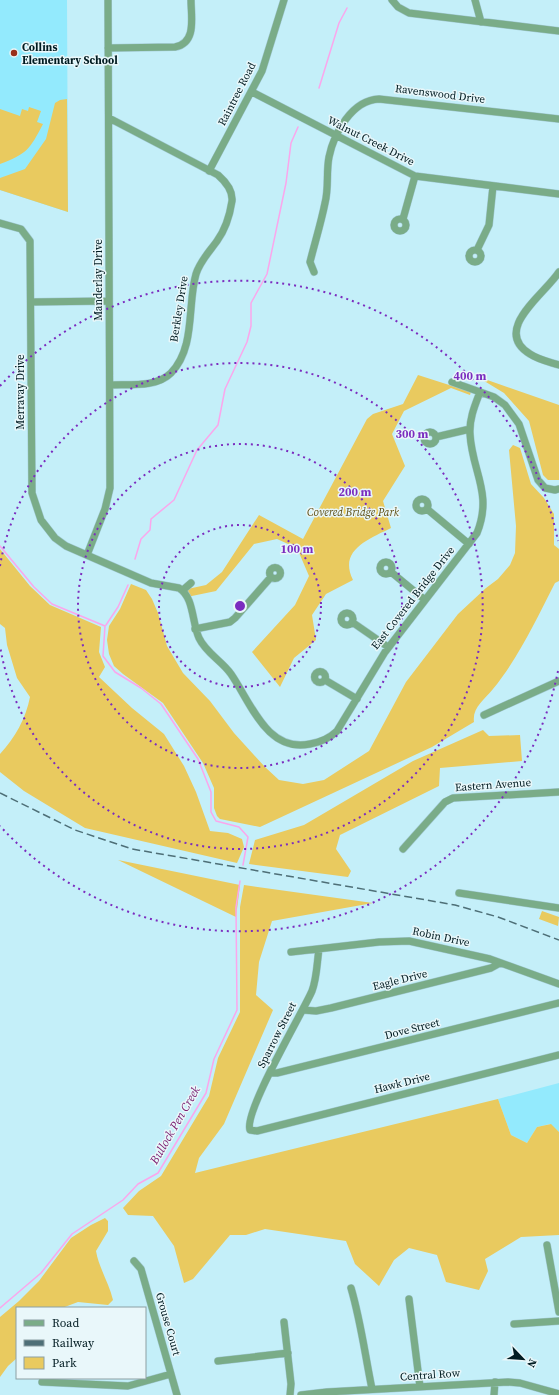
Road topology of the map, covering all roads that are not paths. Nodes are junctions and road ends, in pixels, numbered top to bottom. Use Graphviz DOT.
graph roads {
  1 [pos="108,0"];
  2 [pos="191,0"];
  3 [pos="284,0"];
  4 [pos="392,0"];
  5 [pos="475,0"];
  6 [pos="481,22"];
  7 [pos="559,31"];
  8 [pos="108,48"];
  9 [pos="252,92"];
  10 [pos="109,118"];
  11 [pos="559,119"];
  12 [pos="337,137"];
  13 [pos="209,171"];
  14 [pos="415,176"];
  15 [pos="493,186"];
  16 [pos="559,194"];
  17 [pos="402,219"];
  18 [pos="0,223"];
  19 [pos="477,250"];
  20 [pos="314,272"];
  21 [pos="559,272"];
  22 [pos="109,301"];
  23 [pos="31,302"];
  24 [pos="559,365"];
  25 [pos="452,382"];
  26 [pos="110,384"];
  27 [pos="480,392"];
  28 [pos="470,429"];
  29 [pos="436,437"];
  30 [pos="559,489"];
  31 [pos="427,509"];
  32 [pos="469,544"];
  33 [pos="87,555"];
  34 [pos="390,572"];
  35 [pos="271,577"];
  36 [pos="192,583"];
  37 [pos="183,590"];
  38 [pos="425,600"];
  39 [pos="352,622"];
  40 [pos="195,629"];
  41 [pos="388,647"];
  42 [pos="325,680"];
  43 [pos="559,681"];
  44 [pos="357,699"];
  45 [pos="484,715"];
  46 [pos="559,792"];
  47 [pos="403,849"];
  48 [pos="459,893"];
  49 [pos="559,908"];
  50 [pos="319,949"];
  51 [pos="291,952"];
  52 [pos="500,963"];
  53 [pos="559,984"];
  54 [pos="559,1003"];
  55 [pos="303,1010"];
  56 [pos="559,1055"];
  57 [pos="270,1073"];
  58 [pos="250,1130"];
  59 [pos="547,1245"];
  60 [pos="134,1261"];
  61 [pos="352,1288"];
  62 [pos="409,1300"];
  63 [pos="559,1312"];
  64 [pos="284,1322"];
  65 [pos="559,1322"];
  66 [pos="514,1324"];
  67 [pos="288,1353"];
  68 [pos="218,1361"];
  69 [pos="171,1374"];
  70 [pos="87,1381"];
  71 [pos="42,1382"];
  72 [pos="495,1382"];
  73 [pos="420,1387"];
  74 [pos="372,1389"];
  75 [pos="559,1394"];
  76 [pos="177,1395"];
  77 [pos="290,1395"];
  78 [pos="301,1395"];
  79 [pos="494,1395"];
  1 -- 8 [label="street, Manderlay Drive"];
  2 -- 8 [label="street"];
  3 -- 9 [label="street, Raintree Road"];
  4 -- 6 [label="street"];
  5 -- 6 [label="street"];
  6 -- 7 [label="street"];
  8 -- 10 [label="street, Manderlay Drive"];
  9 -- 12 [label="street, Walnut Creek Drive"];
  9 -- 13 [label="street, Raintree Road"];
  10 -- 13 [label="street, Berkley Drive"];
  10 -- 22 [label="street, Manderlay Drive"];
  11 -- 12 [label="street, Ravenswood Drive"];
  12 -- 14 [label="street, Walnut Creek Drive"];
  12 -- 20 [label="street, Ravenswood Drive"];
  13 -- 26 [label="street, Berkley Drive"];
  14 -- 15 [label="street, Walnut Creek Drive"];
  14 -- 17 [label="street"];
  15 -- 16 [label="street, Walnut Creek Drive"];
  15 -- 19 [label="street"];
  18 -- 23 [label="street, Merravay Drive"];
  21 -- 24 [label="street"];
  22 -- 23 [label="street"];
  22 -- 26 [label="street, Manderlay Drive"];
  23 -- 33 [label="street, Merravay Drive"];
  25 -- 27 [label="street"];
  26 -- 33 [label="street, Manderlay Drive"];
  27 -- 28 [label="street, East Covered Bridge Drive"];
  27 -- 30 [label="street"];
  28 -- 29 [label="street"];
  28 -- 32 [label="street, East Covered Bridge Drive"];
  31 -- 32 [label="street"];
  32 -- 38 [label="street, East Covered Bridge Drive"];
  33 -- 37 [label="street"];
  34 -- 38 [label="street"];
  35 -- 40 [label="street"];
  36 -- 37 [label="street"];
  37 -- 40 [label="street, East Covered Bridge Drive"];
  38 -- 41 [label="street, East Covered Bridge Drive"];
  39 -- 41 [label="street"];
  40 -- 44 [label="street, East Covered Bridge Drive"];
  41 -- 44 [label="street, East Covered Bridge Drive"];
  42 -- 44 [label="street"];
  43 -- 45 [label="street"];
  46 -- 47 [label="street, Eastern Avenue"];
  48 -- 49 [label="street"];
  50 -- 51 [label="street, Robin Drive"];
  50 -- 52 [label="street, Robin Drive"];
  50 -- 55 [label="street, Sparrow Street"];
  52 -- 53 [label="street, Robin Drive"];
  52 -- 55 [label="street, Eagle Drive"];
  54 -- 57 [label="street, Dove Street"];
  55 -- 57 [label="street, Sparrow Street"];
  56 -- 58 [label="street, Hawk Drive"];
  57 -- 58 [label="street, Sparrow Street"];
  59 -- 63 [label="street"];
  60 -- 69 [label="street, Grouse Court"];
  61 -- 74 [label="street"];
  62 -- 73 [label="street"];
  64 -- 67 [label="street"];
  65 -- 66 [label="street"];
  67 -- 68 [label="street"];
  67 -- 77 [label="street"];
  69 -- 70 [label="street"];
  69 -- 76 [label="street, Grouse Court"];
  70 -- 71 [label="street"];
  72 -- 73 [label="street, Central Row"];
  72 -- 75 [label="street, Central Row"];
  72 -- 79 [label="street"];
  73 -- 74 [label="street, Central Row"];
  74 -- 78 [label="street, Central Row"];
}
